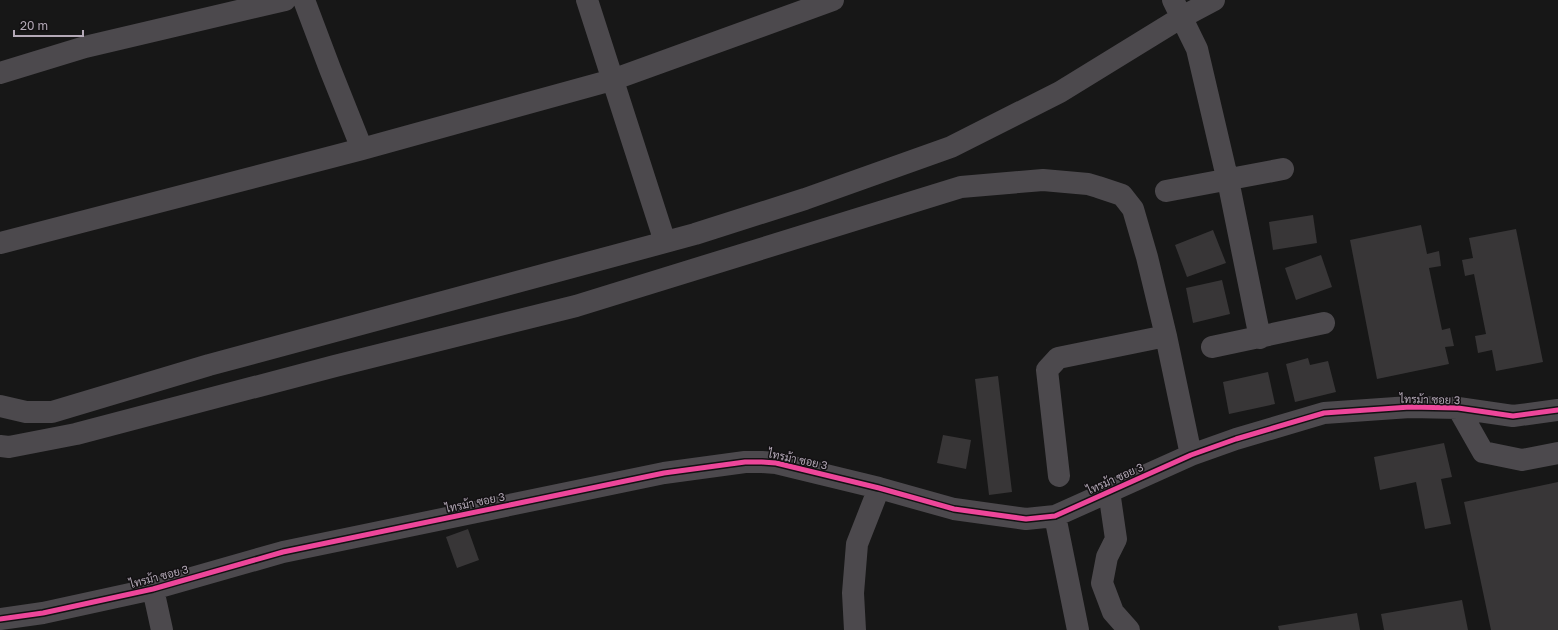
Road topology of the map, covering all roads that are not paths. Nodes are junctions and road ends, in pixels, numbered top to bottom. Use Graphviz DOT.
graph roads {
  1 [pos="285,0"];
  2 [pos="304,0"];
  3 [pos="587,0"];
  4 [pos="833,0"];
  5 [pos="1214,0"];
  6 [pos="1178,9"];
  7 [pos="0,73"];
  8 [pos="612,80"];
  9 [pos="362,149"];
  10 [pos="1282,169"];
  11 [pos="1228,180"];
  12 [pos="1166,191"];
  13 [pos="665,242"];
  14 [pos="0,243"];
  15 [pos="1324,323"];
  16 [pos="1166,336"];
  17 [pos="1260,338"];
  18 [pos="1212,347"];
  19 [pos="0,406"];
  20 [pos="1458,408"];
  21 [pos="1558,410"];
  22 [pos="0,446"];
  23 [pos="1558,453"];
  24 [pos="1191,455"];
  25 [pos="1059,476"];
  26 [pos="879,488"];
  27 [pos="1109,491"];
  28 [pos="1055,516"];
  29 [pos="152,589"];
  30 [pos="0,620"];
  31 [pos="162,630"];
  32 [pos="855,630"];
  33 [pos="1078,630"];
  34 [pos="1129,630"];
  1 -- 7 [label="street"];
  2 -- 9 [label="street"];
  3 -- 8 [label="street"];
  4 -- 8 [label="street"];
  5 -- 6 [label="street"];
  6 -- 11 [label="street"];
  6 -- 13 [label="street"];
  8 -- 9 [label="street"];
  8 -- 13 [label="street"];
  9 -- 14 [label="street"];
  10 -- 11 [label="street"];
  11 -- 12 [label="street"];
  11 -- 17 [label="street"];
  13 -- 19 [label="street"];
  15 -- 17 [label="street"];
  16 -- 22 [label="street"];
  16 -- 24 [label="street"];
  16 -- 25 [label="street"];
  17 -- 18 [label="street"];
  20 -- 21 [label="street, ไทรม้า ซอย 3"];
  20 -- 23 [label="street"];
  20 -- 24 [label="street, ไทรม้า ซอย 3"];
  24 -- 27 [label="street, ไทรม้า ซอย 3"];
  26 -- 28 [label="street, ไทรม้า ซอย 3"];
  26 -- 29 [label="street, ไทรม้า ซอย 3"];
  26 -- 32 [label="street"];
  27 -- 28 [label="street, ไทรม้า ซอย 3"];
  27 -- 34 [label="street"];
  28 -- 33 [label="street"];
  29 -- 30 [label="street, ไทรม้า ซอย 3"];
  29 -- 31 [label="street"];
}
